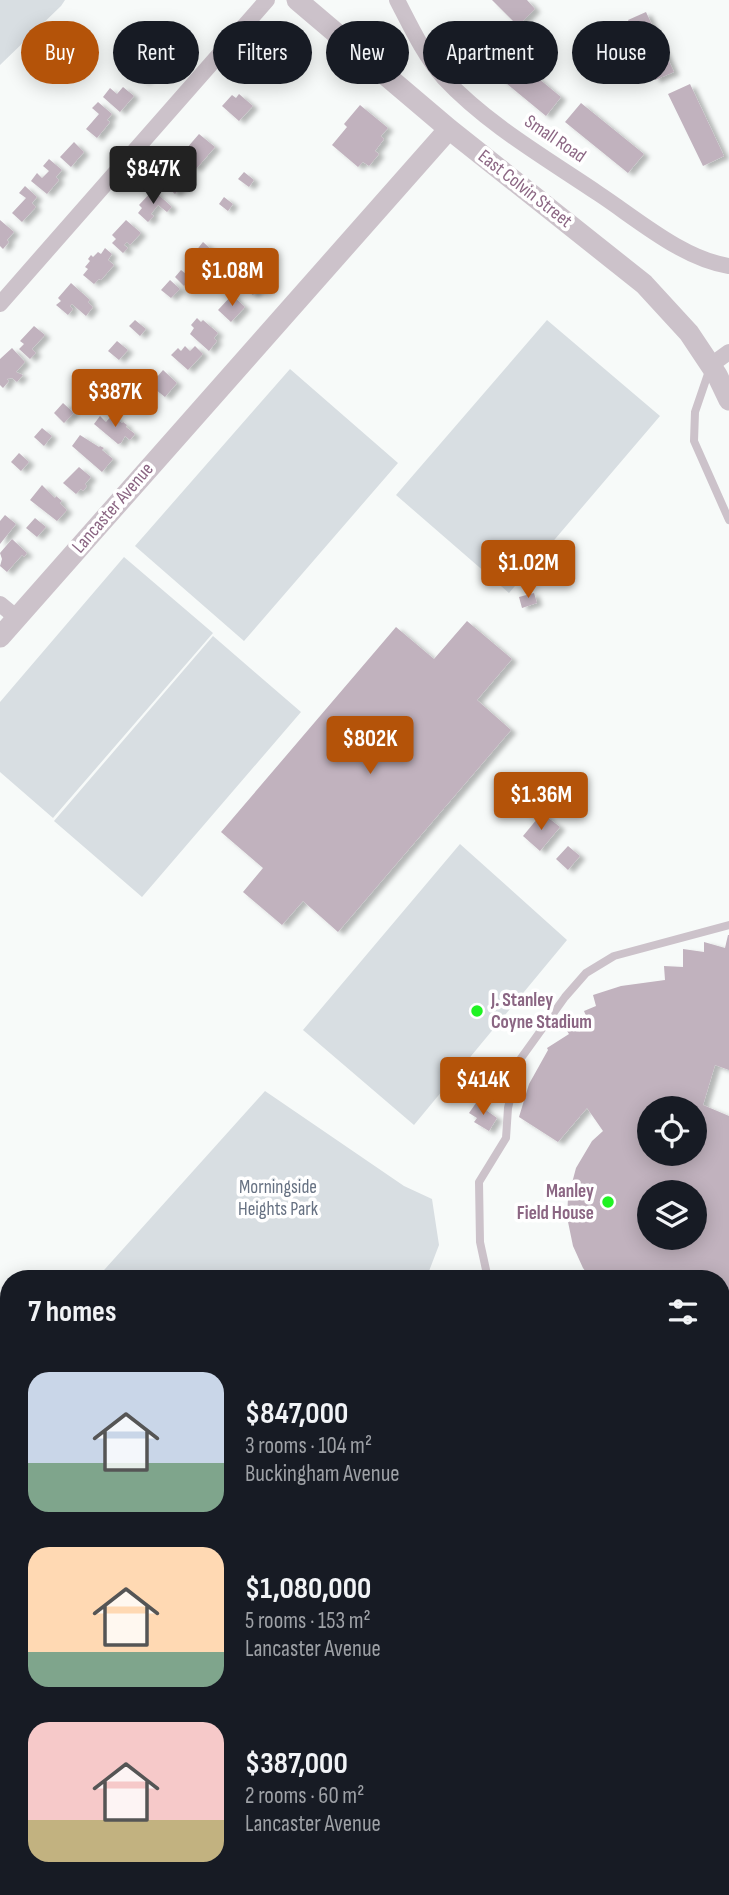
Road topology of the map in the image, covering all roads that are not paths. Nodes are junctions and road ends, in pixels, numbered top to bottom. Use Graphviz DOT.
graph roads {
  1 [pos="267,0"];
  2 [pos="297,0"];
  3 [pos="397,0"];
  4 [pos="449,129"];
  5 [pos="729,265"];
  6 [pos="0,304"];
  7 [pos="729,352"];
  8 [pos="711,365"];
  9 [pos="729,400"];
  10 [pos="729,520"];
  11 [pos="0,604"];
  12 [pos="16,618"];
  13 [pos="0,636"];
  14 [pos="729,925"];
  15 [pos="486,1270"];
  1 -- 6 [label="street"];
  2 -- 4 [label="street, East Colvin Street"];
  3 -- 5 [label="street, Small Road"];
  4 -- 8 [label="street, East Colvin Street"];
  4 -- 12 [label="street, Lancaster Avenue"];
  7 -- 8 [label="street"];
  8 -- 9 [label="street, East Colvin Street"];
  8 -- 10 [label="lane"];
  11 -- 12 [label="street"];
  12 -- 13 [label="street, Lancaster Avenue"];
  14 -- 15 [label="lane"];
}
